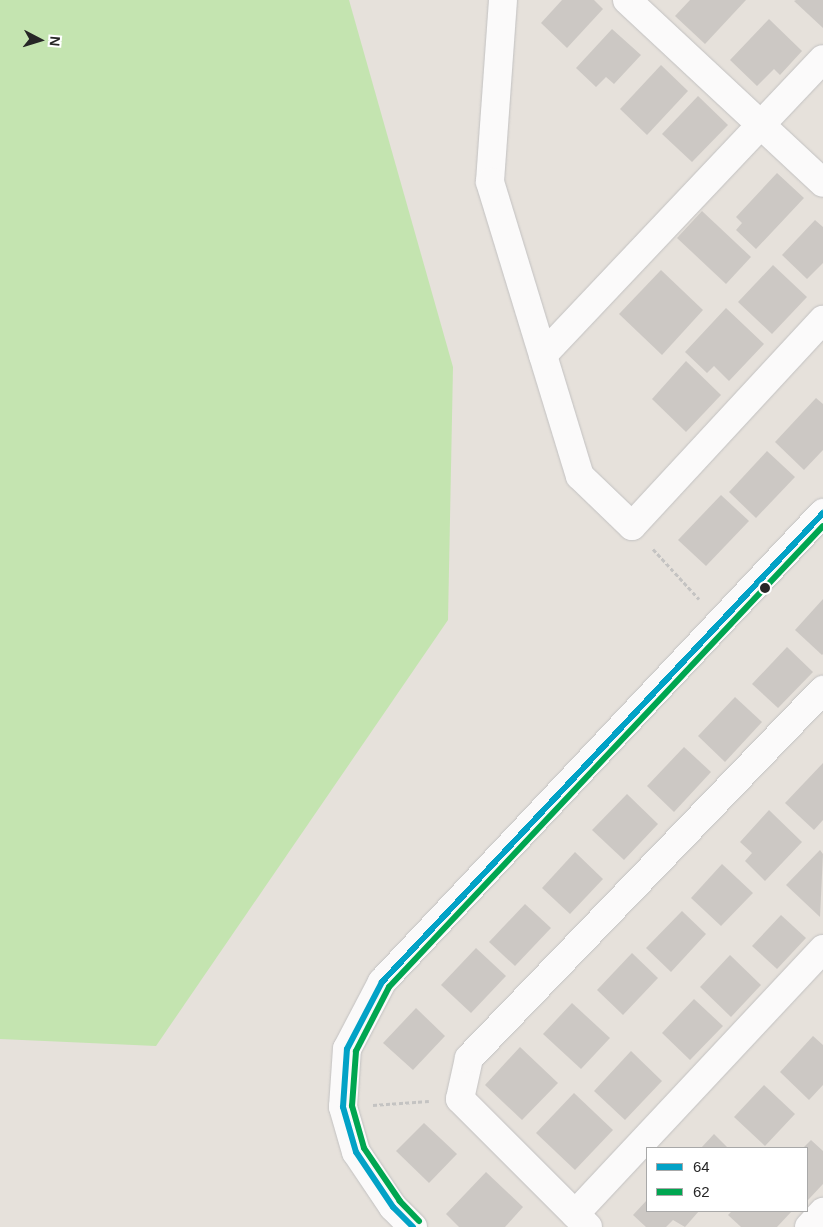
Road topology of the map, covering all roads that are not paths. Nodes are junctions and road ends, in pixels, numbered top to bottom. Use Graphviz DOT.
graph roads {
  1 [pos="503,0"];
  2 [pos="628,0"];
  3 [pos="823,59"];
  4 [pos="761,125"];
  5 [pos="823,183"];
  6 [pos="823,320"];
  7 [pos="543,355"];
  8 [pos="823,513"];
  9 [pos="823,690"];
  10 [pos="823,949"];
  11 [pos="646,1147"];
  12 [pos="646,1147"];
  13 [pos="823,1212"];
  14 [pos="581,1220"];
  15 [pos="413,1227"];
  16 [pos="809,1227"];
  1 -- 7 [label="street"];
  2 -- 4 [label="street"];
  3 -- 4 [label="street"];
  4 -- 5 [label="street"];
  4 -- 7 [label="street"];
  6 -- 7 [label="street"];
  8 -- 15 [label="street"];
  9 -- 14 [label="street"];
  10 -- 11 [label="street"];
  12 -- 14 [label="street"];
  13 -- 16 [label="street"];
}
